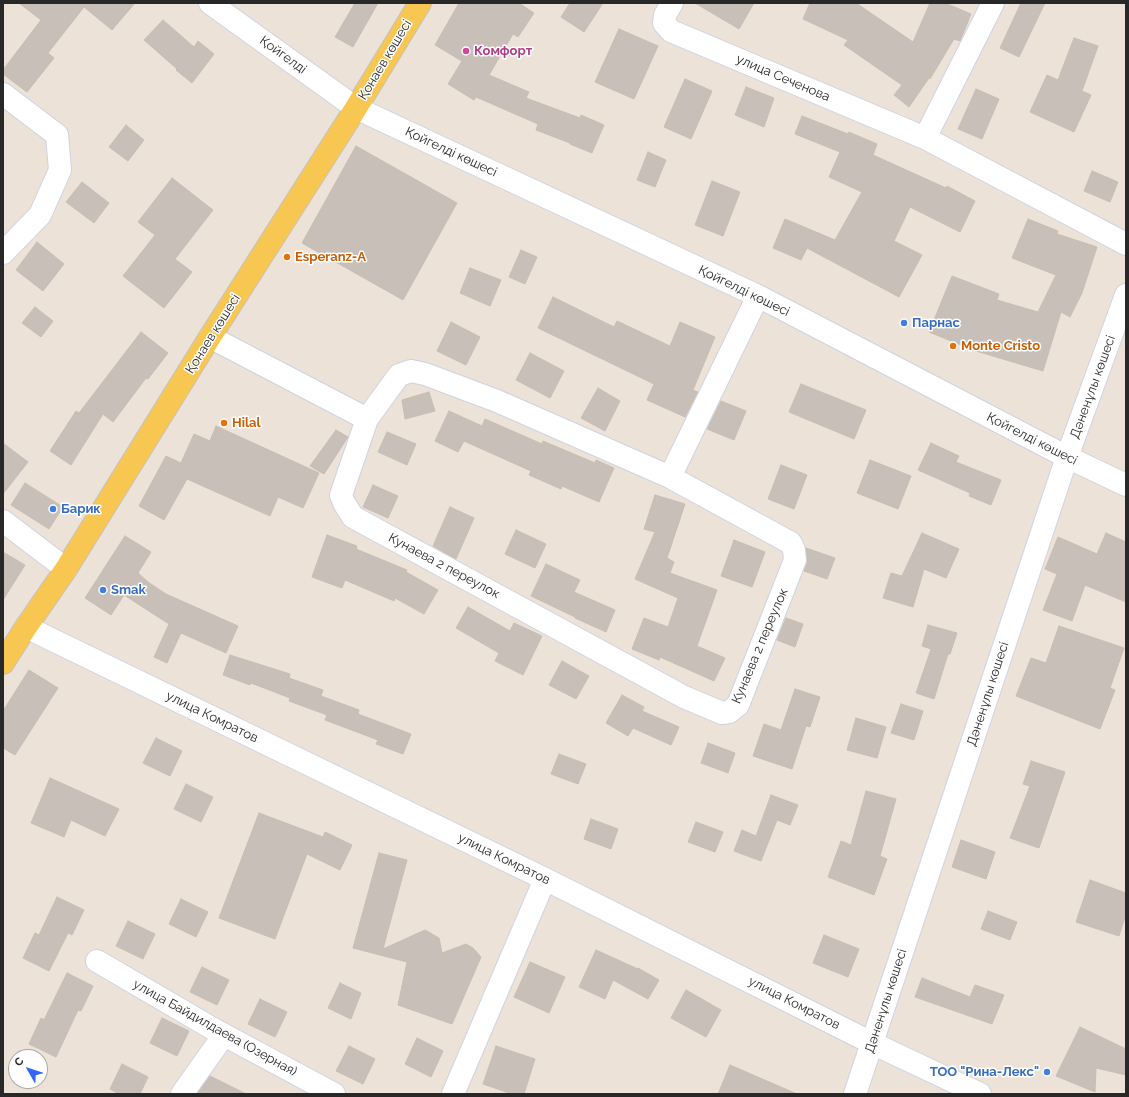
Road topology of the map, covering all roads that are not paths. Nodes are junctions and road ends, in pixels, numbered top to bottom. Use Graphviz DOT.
graph roads {
  1 [pos="210,3"];
  2 [pos="420,3"];
  3 [pos="672,3"];
  4 [pos="993,3"];
  5 [pos="3,94"];
  6 [pos="356,108"];
  7 [pos="925,138"];
  8 [pos="1126,244"];
  9 [pos="3,253"];
  10 [pos="1126,295"];
  11 [pos="758,296"];
  12 [pos="210,337"];
  13 [pos="367,419"];
  14 [pos="1067,457"];
  15 [pos="670,477"];
  16 [pos="1126,485"];
  17 [pos="3,522"];
  18 [pos="66,569"];
  19 [pos="26,627"];
  20 [pos="3,663"];
  21 [pos="545,879"];
  22 [pos="97,961"];
  23 [pos="224,1035"];
  24 [pos="872,1043"];
  25 [pos="182,1094"];
  26 [pos="334,1094"];
  27 [pos="453,1094"];
  28 [pos="855,1094"];
  29 [pos="980,1094"];
  1 -- 6 [label="street, Қойгелді"];
  2 -- 6 [label="main road, Қонаев көшесі"];
  3 -- 7 [label="street, улица Сеченова"];
  4 -- 7 [label="street"];
  5 -- 9 [label="street"];
  6 -- 11 [label="street, Қойгелді көшесі"];
  6 -- 12 [label="main road, Қонаев көшесі"];
  7 -- 8 [label="street, улица Сеченова"];
  10 -- 14 [label="street, Дәненұлы көшесі"];
  11 -- 14 [label="street, Қойгелді көшесі"];
  11 -- 15 [label="street"];
  12 -- 13 [label="street"];
  12 -- 18 [label="main road, Қонаев көшесі"];
  13 -- 15 [label="street, Кунаева 2 переулок"];
  13 -- 15 [label="street, Кунаева 2 переулок"];
  14 -- 16 [label="street, Қойгелді көшесі"];
  14 -- 24 [label="street, Дәненұлы көшесі"];
  17 -- 18 [label="street"];
  18 -- 19 [label="main road, Қонаев көшесі"];
  19 -- 20 [label="main road, Қонаев көшесі"];
  19 -- 21 [label="street, улица Комратов"];
  21 -- 24 [label="street, улица Комратов"];
  21 -- 27 [label="street"];
  22 -- 23 [label="street, улица Байдилдаева (Озерная)"];
  23 -- 25 [label="street"];
  23 -- 26 [label="street, улица Байдилдаева (Озерная)"];
  24 -- 28 [label="street, Дәненұлы көшесі"];
  24 -- 29 [label="street, улица Комратов"];
}
